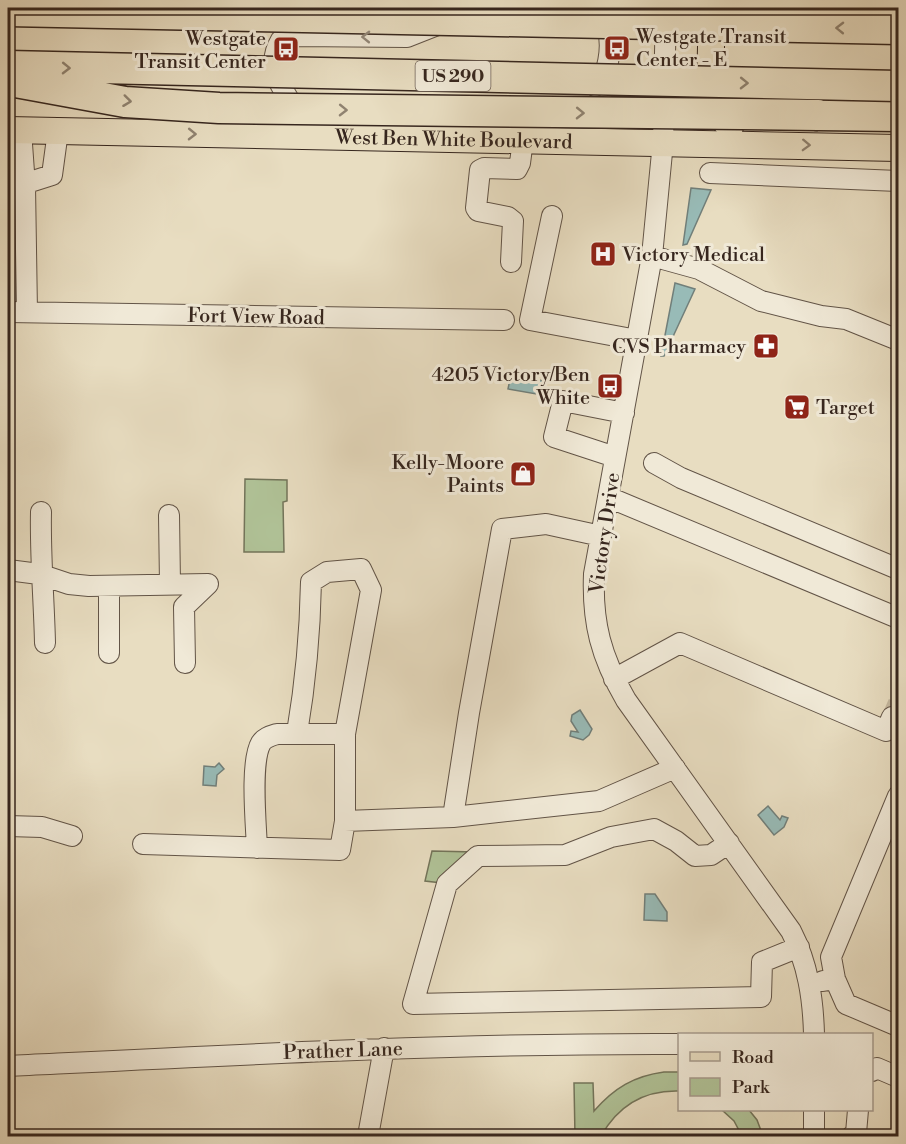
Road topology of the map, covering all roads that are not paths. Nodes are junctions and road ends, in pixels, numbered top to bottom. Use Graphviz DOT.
graph roads {
  1 [pos="666,8"];
  2 [pos="712,8"];
  3 [pos="8,11"];
  4 [pos="898,29"];
  5 [pos="8,66"];
  6 [pos="8,81"];
  7 [pos="279,81"];
  8 [pos="898,86"];
  9 [pos="555,89"];
  10 [pos="898,116"];
  11 [pos="14,130"];
  12 [pos="58,131"];
  13 [pos="310,136"];
  14 [pos="517,139"];
  15 [pos="663,142"];
  16 [pos="760,144"];
  17 [pos="898,148"];
  18 [pos="710,173"];
  19 [pos="898,181"];
  20 [pos="25,186"];
  21 [pos="552,216"];
  22 [pos="652,256"];
  23 [pos="511,262"];
  24 [pos="17,312"];
  25 [pos="504,320"];
  26 [pos="637,340"];
  27 [pos="898,340"];
  28 [pos="624,413"];
  29 [pos="615,457"];
  30 [pos="654,463"];
  31 [pos="608,497"];
  32 [pos="41,512"];
  33 [pos="169,515"];
  34 [pos="601,536"];
  35 [pos="898,569"];
  36 [pos="8,570"];
  37 [pos="44,576"];
  38 [pos="170,584"];
  39 [pos="109,586"];
  40 [pos="898,618"];
  41 [pos="45,643"];
  42 [pos="109,653"];
  43 [pos="184,663"];
  44 [pos="614,679"];
  45 [pos="892,717"];
  46 [pos="297,733"];
  47 [pos="345,734"];
  48 [pos="675,768"];
  49 [pos="898,796"];
  50 [pos="453,817"];
  51 [pos="345,821"];
  52 [pos="8,826"];
  53 [pos="72,836"];
  54 [pos="142,843"];
  55 [pos="729,843"];
  56 [pos="257,848"];
  57 [pos="799,947"];
  58 [pos="836,979"];
  59 [pos="810,982"];
  60 [pos="898,1026"];
  61 [pos="814,1033"];
  62 [pos="678,1044"];
  63 [pos="384,1048"];
  64 [pos="8,1066"];
  65 [pos="873,1070"];
  66 [pos="898,1077"];
  67 [pos="814,1111"];
  68 [pos="858,1111"];
  69 [pos="368,1137"];
  70 [pos="814,1137"];
  71 [pos="852,1137"];
  1 -- 15 [label="street, Victory Drive"];
  2 -- 16 [label="main road"];
  4 -- 3 [label="highway, one-way, bridge"];
  5 -- 8 [label="highway, US 290, one-way, bridge"];
  6 -- 10 [label="highway, one-way, bridge"];
  7 -- 9 [label="street"];
  9 -- 7 [label="street, one-way"];
  7 -- 13 [label="street"];
  9 -- 14 [label="street"];
  11 -- 12 [label="main road, West Ben White Boulevard"];
  11 -- 20 [label="street"];
  12 -- 13 [label="main road, West Ben White Boulevard, one-way"];
  12 -- 20 [label="street"];
  13 -- 14 [label="main road, West Ben White Boulevard"];
  14 -- 15 [label="main road, West Ben White Boulevard"];
  14 -- 23 [label="street"];
  15 -- 16 [label="main road, West Ben White Boulevard"];
  15 -- 22 [label="street, Victory Drive"];
  16 -- 17 [label="main road, West Ben White Boulevard, one-way"];
  18 -- 19 [label="street"];
  20 -- 24 [label="street"];
  21 -- 26 [label="street"];
  22 -- 26 [label="street, Victory Drive"];
  22 -- 27 [label="street"];
  24 -- 25 [label="street, Fort View Road"];
  26 -- 28 [label="street, Victory Drive"];
  28 -- 29 [label="street, Victory Drive"];
  28 -- 29 [label="street"];
  29 -- 31 [label="street, Victory Drive"];
  30 -- 35 [label="street"];
  31 -- 34 [label="street, Victory Drive"];
  31 -- 40 [label="street"];
  32 -- 37 [label="street"];
  33 -- 38 [label="street"];
  34 -- 44 [label="street, Victory Drive"];
  34 -- 50 [label="street"];
  36 -- 37 [label="street"];
  37 -- 39 [label="street"];
  37 -- 41 [label="street"];
  38 -- 39 [label="street"];
  38 -- 43 [label="street"];
  39 -- 42 [label="street"];
  44 -- 45 [label="street"];
  44 -- 48 [label="street, Victory Drive"];
  46 -- 47 [label="street"];
  46 -- 47 [label="street"];
  46 -- 56 [label="street"];
  47 -- 51 [label="street"];
  48 -- 50 [label="street"];
  48 -- 55 [label="street, Victory Drive"];
  49 -- 58 [label="street"];
  50 -- 51 [label="street"];
  51 -- 56 [label="street"];
  52 -- 53 [label="street"];
  54 -- 56 [label="street"];
  55 -- 57 [label="street, Victory Drive"];
  55 -- 57 [label="street"];
  57 -- 59 [label="street, Victory Drive"];
  58 -- 59 [label="street"];
  58 -- 60 [label="street"];
  59 -- 61 [label="street, Victory Drive"];
  62 -- 63 [label="street, Prather Lane"];
  63 -- 64 [label="street, Prather Lane"];
  63 -- 69 [label="street"];
  65 -- 66 [label="street"];
  67 -- 70 [label="street"];
  68 -- 71 [label="street"];
}
